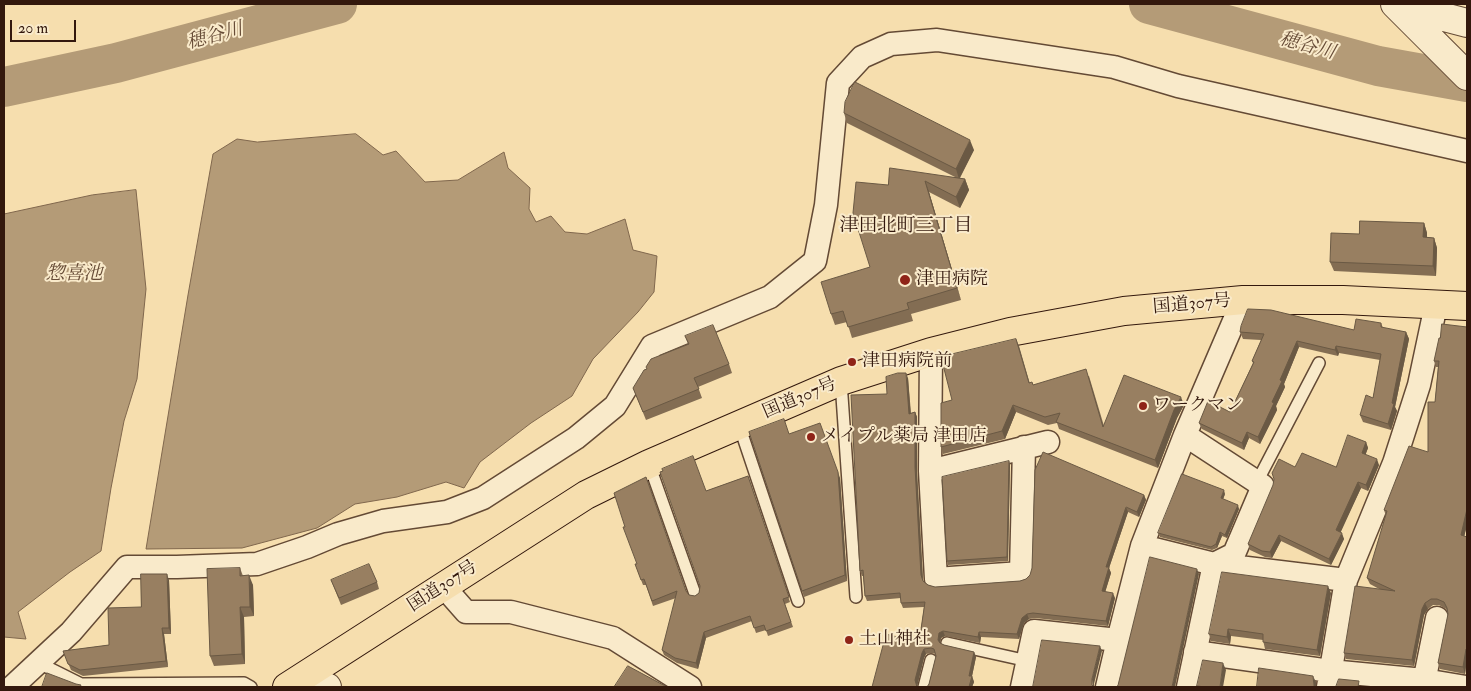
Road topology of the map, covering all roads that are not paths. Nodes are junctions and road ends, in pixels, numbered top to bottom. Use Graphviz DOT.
graph roads {
  1 [pos="1395,4"];
  2 [pos="1407,4"];
  3 [pos="1467,23"];
  4 [pos="1467,76"];
  5 [pos="1467,150"];
  6 [pos="1243,300"];
  7 [pos="1436,305"];
  8 [pos="1467,306"];
  9 [pos="931,352"];
  10 [pos="1319,363"];
  11 [pos="841,381"];
  12 [pos="739,426"];
  13 [pos="1185,435"];
  14 [pos="1048,442"];
  15 [pos="1024,447"];
  16 [pos="649,464"];
  17 [pos="930,471"];
  18 [pos="1257,482"];
  19 [pos="1142,546"];
  20 [pos="1214,564"];
  21 [pos="1346,580"];
  22 [pos="444,587"];
  23 [pos="695,594"];
  24 [pos="856,597"];
  25 [pos="798,601"];
  26 [pos="1437,618"];
  27 [pos="1118,640"];
  28 [pos="948,643"];
  29 [pos="1195,652"];
  30 [pos="931,660"];
  31 [pos="1028,661"];
  32 [pos="39,663"];
  33 [pos="1329,679"];
  34 [pos="306,684"];
  35 [pos="1424,684"];
  36 [pos="12,687"];
  37 [pos="251,687"];
  38 [pos="690,687"];
  39 [pos="924,687"];
  40 [pos="1022,687"];
  41 [pos="1107,687"];
  42 [pos="1188,687"];
  43 [pos="1466,687"];
  1 -- 4 [label="street"];
  2 -- 3 [label="street"];
  5 -- 32 [label="street"];
  6 -- 7 [label="highway, 国道307号"];
  6 -- 9 [label="highway, 国道307号"];
  6 -- 13 [label="street"];
  7 -- 8 [label="highway, 国道307号"];
  7 -- 21 [label="street"];
  9 -- 11 [label="highway, 国道307号"];
  9 -- 17 [label="street"];
  10 -- 18 [label="lane"];
  11 -- 12 [label="highway, 国道307号"];
  11 -- 24 [label="lane"];
  12 -- 16 [label="highway, 国道307号"];
  12 -- 25 [label="lane"];
  13 -- 18 [label="street"];
  13 -- 19 [label="street"];
  14 -- 15 [label="street"];
  15 -- 17 [label="street"];
  15 -- 17 [label="street"];
  16 -- 22 [label="highway, 国道307号"];
  16 -- 23 [label="lane"];
  18 -- 20 [label="street"];
  19 -- 20 [label="street"];
  19 -- 27 [label="street"];
  20 -- 21 [label="street"];
  20 -- 29 [label="street"];
  21 -- 33 [label="street"];
  22 -- 34 [label="highway, 国道307号"];
  22 -- 38 [label="street"];
  26 -- 35 [label="street"];
  27 -- 31 [label="street"];
  27 -- 41 [label="street"];
  28 -- 31 [label="lane"];
  29 -- 33 [label="street"];
  29 -- 42 [label="street"];
  30 -- 39 [label="lane"];
  31 -- 40 [label="street"];
  32 -- 36 [label="street"];
  32 -- 37 [label="lane"];
  33 -- 35 [label="street"];
  35 -- 43 [label="street"];
}
